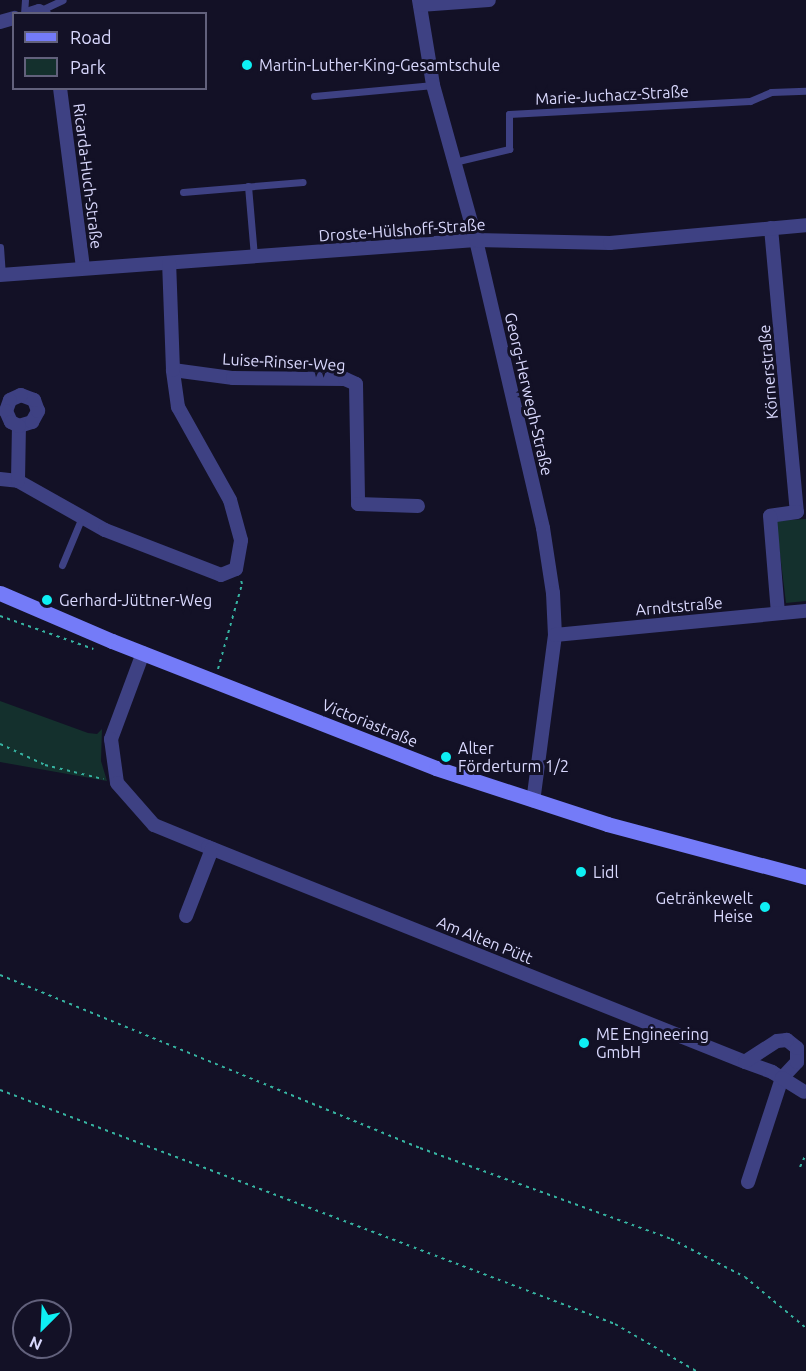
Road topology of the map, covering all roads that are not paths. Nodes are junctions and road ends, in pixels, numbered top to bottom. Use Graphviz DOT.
graph roads {
  1 [pos="63,0"];
  2 [pos="489,0"];
  3 [pos="419,3"];
  4 [pos="39,12"];
  5 [pos="433,85"];
  6 [pos="60,90"];
  7 [pos="806,91"];
  8 [pos="314,96"];
  9 [pos="454,162"];
  10 [pos="303,182"];
  11 [pos="248,186"];
  12 [pos="183,192"];
  13 [pos="806,225"];
  14 [pos="771,228"];
  15 [pos="476,240"];
  16 [pos="0,247"];
  17 [pos="254,256"];
  18 [pos="169,263"];
  19 [pos="83,268"];
  20 [pos="1,275"];
  21 [pos="173,370"];
  22 [pos="19,426"];
  23 [pos="0,479"];
  24 [pos="18,481"];
  25 [pos="418,506"];
  26 [pos="802,512"];
  27 [pos="82,517"];
  28 [pos="62,565"];
  29 [pos="0,593"];
  30 [pos="806,611"];
  31 [pos="778,613"];
  32 [pos="555,635"];
  33 [pos="143,653"];
  34 [pos="533,801"];
  35 [pos="212,849"];
  36 [pos="806,877"];
  37 [pos="186,916"];
  38 [pos="745,1062"];
  39 [pos="782,1078"];
  40 [pos="804,1092"];
  41 [pos="748,1182"];
  1 -- 4 [label="lane"];
  2 -- 3 [label="street"];
  3 -- 5 [label="street, Georg-Herwegh-Straße"];
  5 -- 8 [label="lane"];
  5 -- 9 [label="street, Georg-Herwegh-Straße"];
  6 -- 19 [label="street, Ricarda-Huch-Straße"];
  7 -- 9 [label="lane, Marie-Juchacz-Straße"];
  9 -- 15 [label="street, Georg-Herwegh-Straße"];
  10 -- 11 [label="lane"];
  11 -- 12 [label="lane"];
  11 -- 17 [label="lane"];
  13 -- 14 [label="street, Droste-Hülshoff-Straße"];
  14 -- 15 [label="street, Droste-Hülshoff-Straße"];
  14 -- 26 [label="street, Körnerstraße"];
  15 -- 17 [label="street, Droste-Hülshoff-Straße"];
  15 -- 32 [label="street, Georg-Herwegh-Straße"];
  16 -- 20 [label="lane"];
  17 -- 18 [label="street, Droste-Hülshoff-Straße"];
  18 -- 19 [label="street, Droste-Hülshoff-Straße"];
  18 -- 21 [label="street"];
  19 -- 20 [label="street, Droste-Hülshoff-Straße"];
  21 -- 25 [label="street, Luise-Rinser-Weg"];
  21 -- 27 [label="street"];
  22 -- 24 [label="street"];
  23 -- 24 [label="street"];
  24 -- 27 [label="street"];
  26 -- 31 [label="street, Körnerstraße"];
  27 -- 28 [label="lane"];
  29 -- 33 [label="main road, Victoriastraße"];
  30 -- 31 [label="street, Arndtstraße"];
  31 -- 32 [label="street, Arndtstraße"];
  32 -- 34 [label="street, Georg-Herwegh-Straße"];
  33 -- 34 [label="main road, Victoriastraße"];
  33 -- 35 [label="street, Am Alten Pütt"];
  34 -- 36 [label="main road, Victoriastraße"];
  35 -- 37 [label="street"];
  35 -- 38 [label="street, Am Alten Pütt"];
  38 -- 39 [label="street, Am Alten Pütt"];
  38 -- 39 [label="street"];
  39 -- 40 [label="street, Am Alten Pütt"];
  39 -- 41 [label="street"];
}
